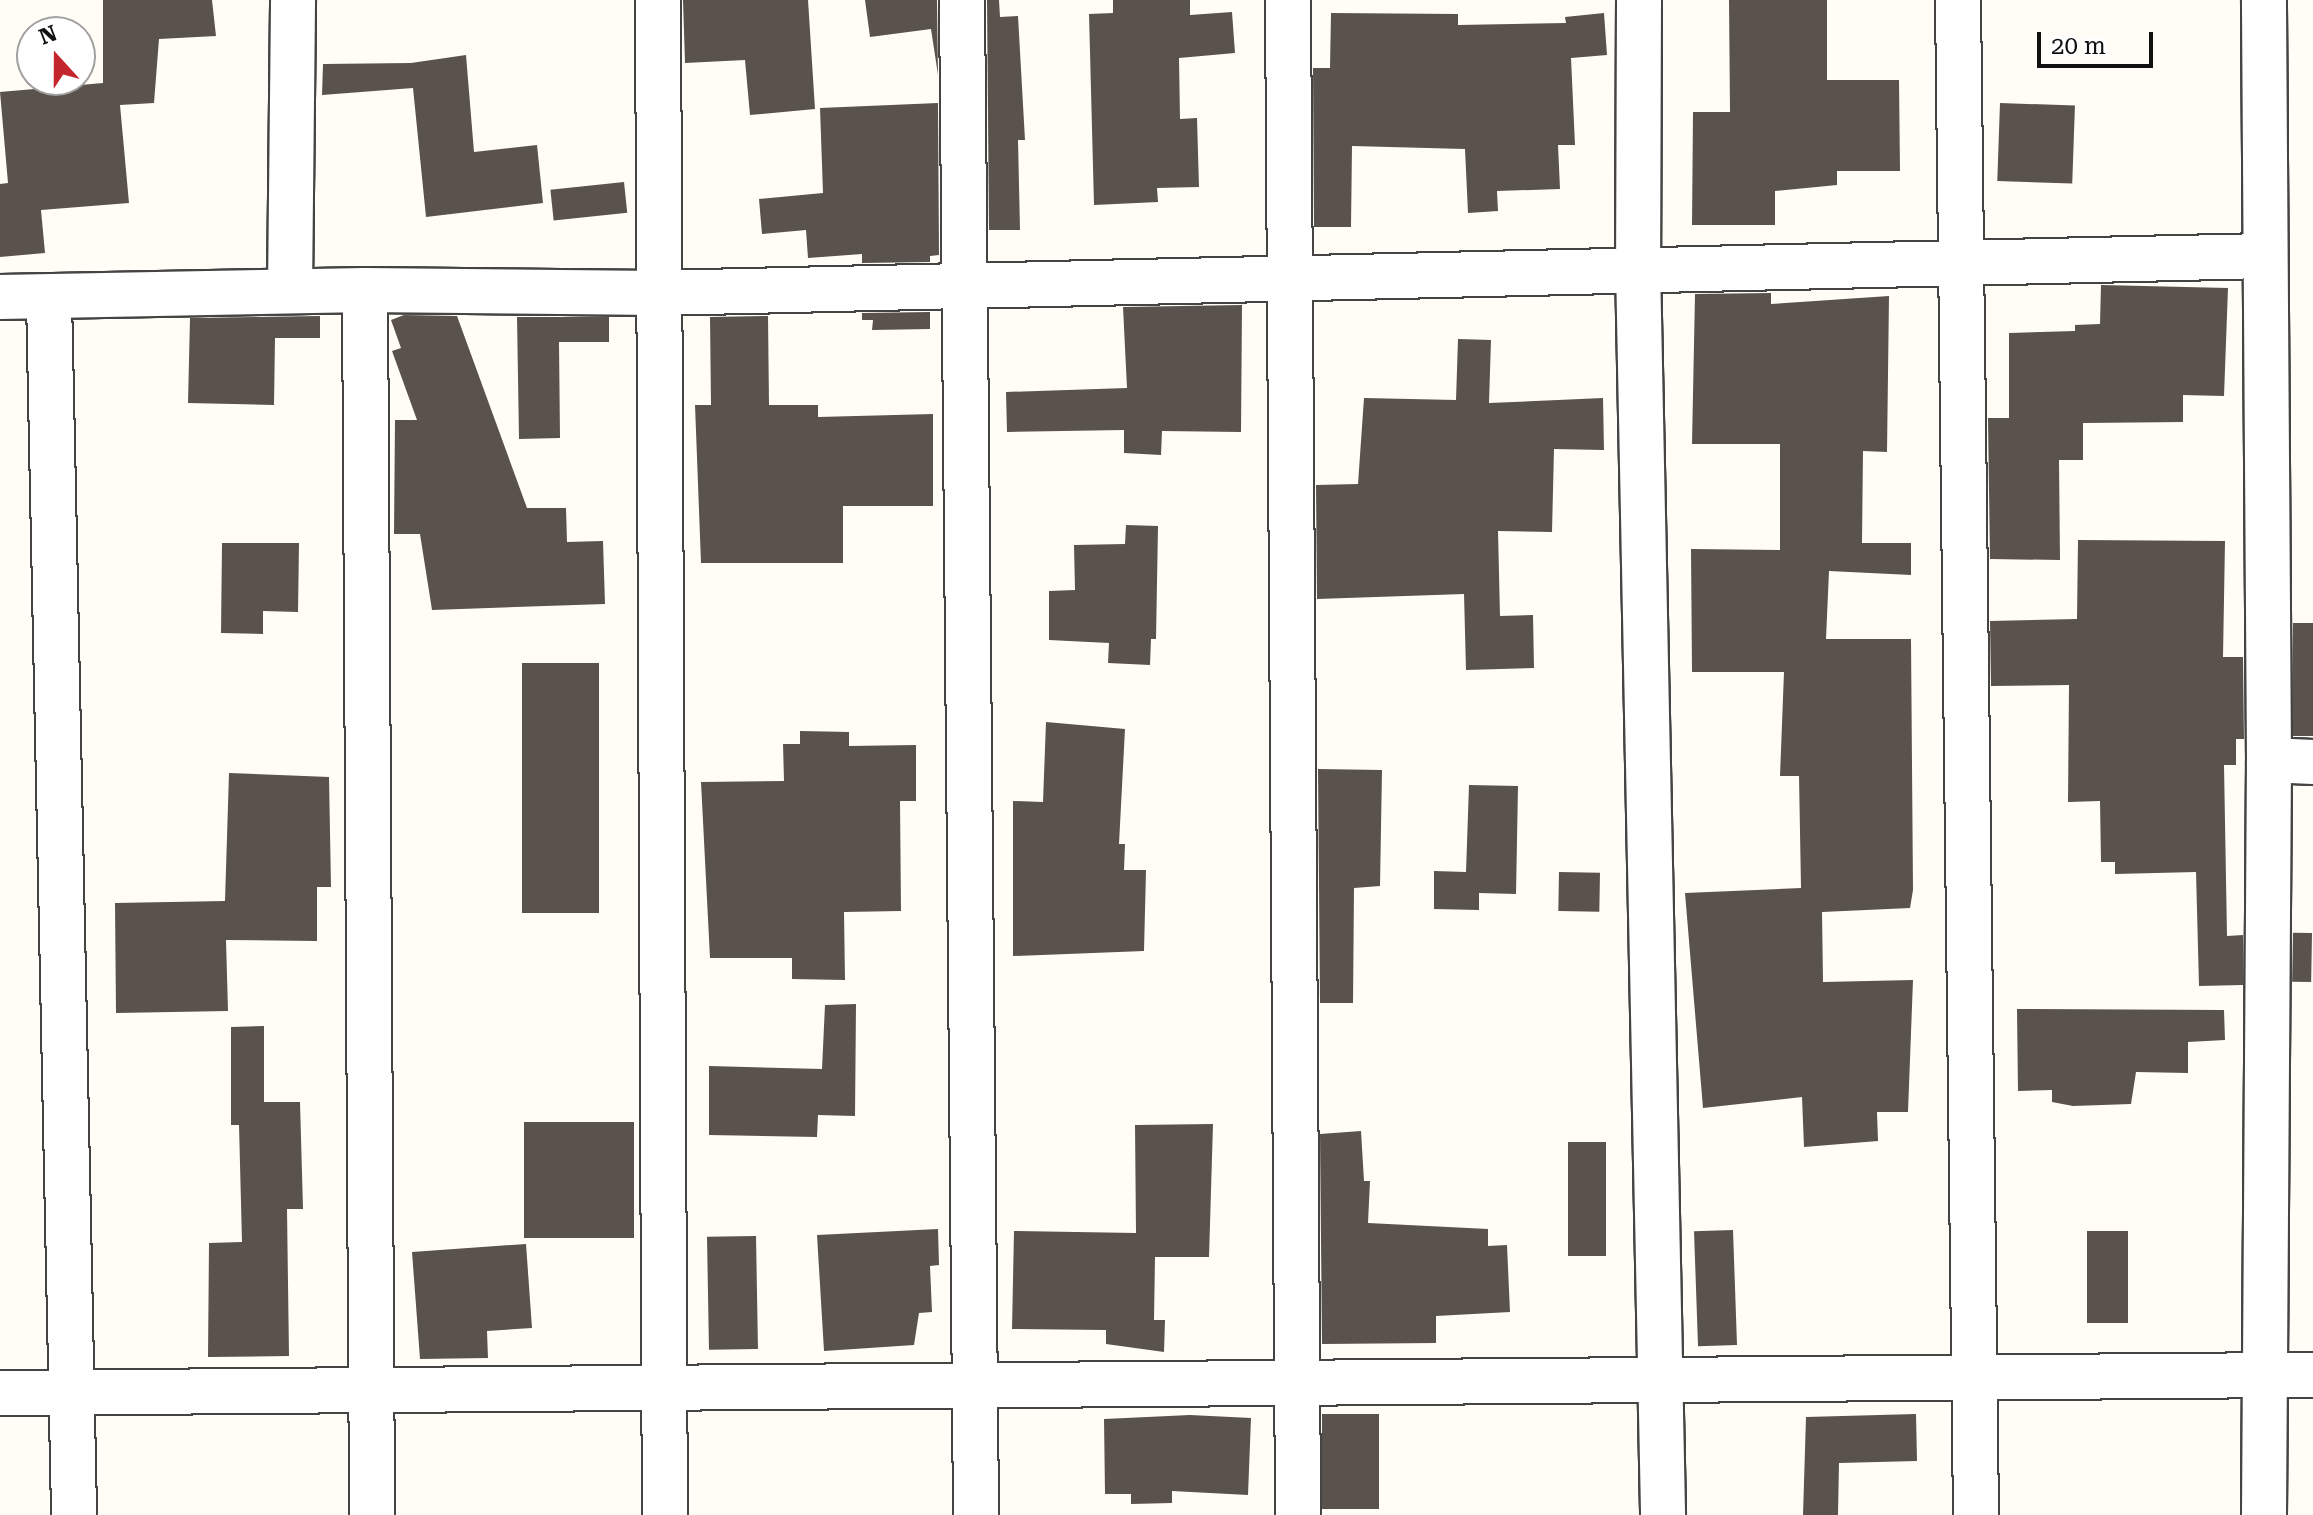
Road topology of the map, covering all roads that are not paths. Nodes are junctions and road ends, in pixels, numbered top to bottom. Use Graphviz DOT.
graph roads {
  1 [pos="293,0"];
  2 [pos="658,0"];
  3 [pos="962,0"];
  4 [pos="1288,0"];
  5 [pos="1639,0"];
  6 [pos="1958,0"];
  7 [pos="2264,0"];
  8 [pos="2264,256"];
  9 [pos="1963,265"];
  10 [pos="1638,266"];
  11 [pos="1290,279"];
  12 [pos="965,287"];
  13 [pos="365,290"];
  14 [pos="290,291"];
  15 [pos="659,293"];
  16 [pos="0,297"];
  17 [pos="49,298"];
  18 [pos="2269,760"];
  19 [pos="2313,762"];
  20 [pos="2262,1374"];
  21 [pos="2313,1375"];
  22 [pos="1978,1376"];
  23 [pos="1663,1380"];
  24 [pos="1296,1384"];
  25 [pos="974,1386"];
  26 [pos="372,1387"];
  27 [pos="664,1387"];
  28 [pos="0,1393"];
  29 [pos="72,1394"];
  30 [pos="74,1515"];
  31 [pos="372,1515"];
  32 [pos="665,1515"];
  33 [pos="976,1515"];
  34 [pos="1298,1515"];
  35 [pos="1663,1515"];
  36 [pos="1976,1515"];
  37 [pos="2264,1515"];
  1 -- 14 [label="street"];
  2 -- 15 [label="street"];
  3 -- 12 [label="street"];
  4 -- 11 [label="street"];
  5 -- 10 [label="street"];
  6 -- 9 [label="street"];
  7 -- 8 [label="street"];
  8 -- 9 [label="street"];
  8 -- 18 [label="street"];
  9 -- 10 [label="street"];
  9 -- 22 [label="street"];
  10 -- 11 [label="street"];
  10 -- 23 [label="street"];
  11 -- 12 [label="street"];
  11 -- 24 [label="street"];
  12 -- 15 [label="street"];
  12 -- 25 [label="street"];
  13 -- 14 [label="street"];
  13 -- 15 [label="street"];
  13 -- 26 [label="street"];
  14 -- 17 [label="street"];
  15 -- 27 [label="street"];
  16 -- 17 [label="street"];
  17 -- 29 [label="street"];
  18 -- 19 [label="street"];
  18 -- 20 [label="street"];
  20 -- 21 [label="street"];
  20 -- 22 [label="street"];
  20 -- 37 [label="street"];
  22 -- 23 [label="street"];
  22 -- 36 [label="street"];
  23 -- 24 [label="street"];
  23 -- 35 [label="street"];
  24 -- 25 [label="street"];
  24 -- 34 [label="street"];
  25 -- 27 [label="street"];
  25 -- 33 [label="street"];
  26 -- 27 [label="street"];
  26 -- 29 [label="street"];
  26 -- 31 [label="street"];
  27 -- 32 [label="street"];
  28 -- 29 [label="street"];
  29 -- 30 [label="street"];
}
